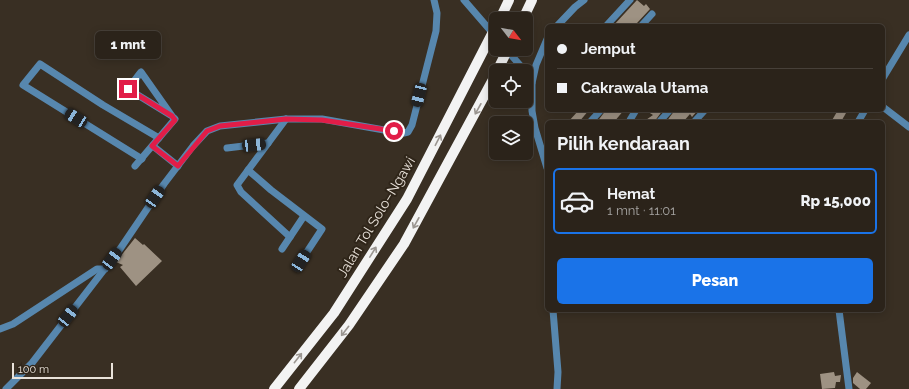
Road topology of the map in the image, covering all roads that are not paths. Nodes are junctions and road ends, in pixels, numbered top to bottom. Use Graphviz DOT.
graph roads {
  1 [pos="434,0"];
  2 [pos="464,0"];
  3 [pos="510,0"];
  4 [pos="532,0"];
  5 [pos="584,0"];
  6 [pos="630,0"];
  7 [pos="504,12"];
  8 [pos="526,12"];
  9 [pos="652,14"];
  10 [pos="559,24"];
  11 [pos="608,24"];
  12 [pos="643,24"];
  13 [pos="489,29"];
  14 [pos="909,35"];
  15 [pos="489,40"];
  16 [pos="545,44"];
  17 [pos="512,56"];
  18 [pos="519,64"];
  19 [pos="885,75"];
  20 [pos="533,78"];
  21 [pos="489,87"];
  22 [pos="532,108"];
  23 [pos="885,109"];
  24 [pos="599,112"];
  25 [pos="668,112"];
  26 [pos="703,112"];
  27 [pos="172,116"];
  28 [pos="286,119"];
  29 [pos="592,120"];
  30 [pos="661,120"];
  31 [pos="696,120"];
  32 [pos="909,127"];
  33 [pos="159,138"];
  34 [pos="268,143"];
  35 [pos="152,146"];
  36 [pos="227,148"];
  37 [pos="142,159"];
  38 [pos="545,161"];
  39 [pos="135,166"];
  40 [pos="178,166"];
  41 [pos="248,170"];
  42 [pos="304,216"];
  43 [pos="290,236"];
  44 [pos="282,249"];
  45 [pos="301,261"];
  46 [pos="105,269"];
  47 [pos="553,312"];
  48 [pos="839,312"];
  49 [pos="0,329"];
  50 [pos="6,389"];
  51 [pos="274,389"];
  52 [pos="299,389"];
  53 [pos="557,389"];
  54 [pos="849,389"];
  1 -- 28 [label="street"];
  2 -- 13 [label="street"];
  3 -- 7 [label="highway"];
  4 -- 8 [label="highway"];
  5 -- 10 [label="street"];
  6 -- 11 [label="street"];
  9 -- 12 [label="street"];
  14 -- 19 [label="street"];
  51 -- 15 [label="highway, Jalan Tol Solo–Ngawi, one-way"];
  16 -- 20 [label="street"];
  17 -- 18 [label="street"];
  21 -- 52 [label="highway, one-way"];
  22 -- 38 [label="street"];
  23 -- 32 [label="street"];
  24 -- 29 [label="street"];
  25 -- 30 [label="street"];
  26 -- 31 [label="street"];
  27 -- 27 [label="street"];
  27 -- 33 [label="street"];
  28 -- 34 [label="street"];
  28 -- 40 [label="street"];
  33 -- 35 [label="street"];
  33 -- 37 [label="street"];
  34 -- 36 [label="street"];
  34 -- 41 [label="street"];
  35 -- 37 [label="street"];
  35 -- 40 [label="street"];
  37 -- 39 [label="street"];
  40 -- 46 [label="street"];
  41 -- 42 [label="street"];
  41 -- 43 [label="street"];
  42 -- 43 [label="street"];
  42 -- 45 [label="street"];
  43 -- 44 [label="street"];
  46 -- 49 [label="street"];
  46 -- 50 [label="street"];
  47 -- 53 [label="street"];
  48 -- 54 [label="street"];
}
